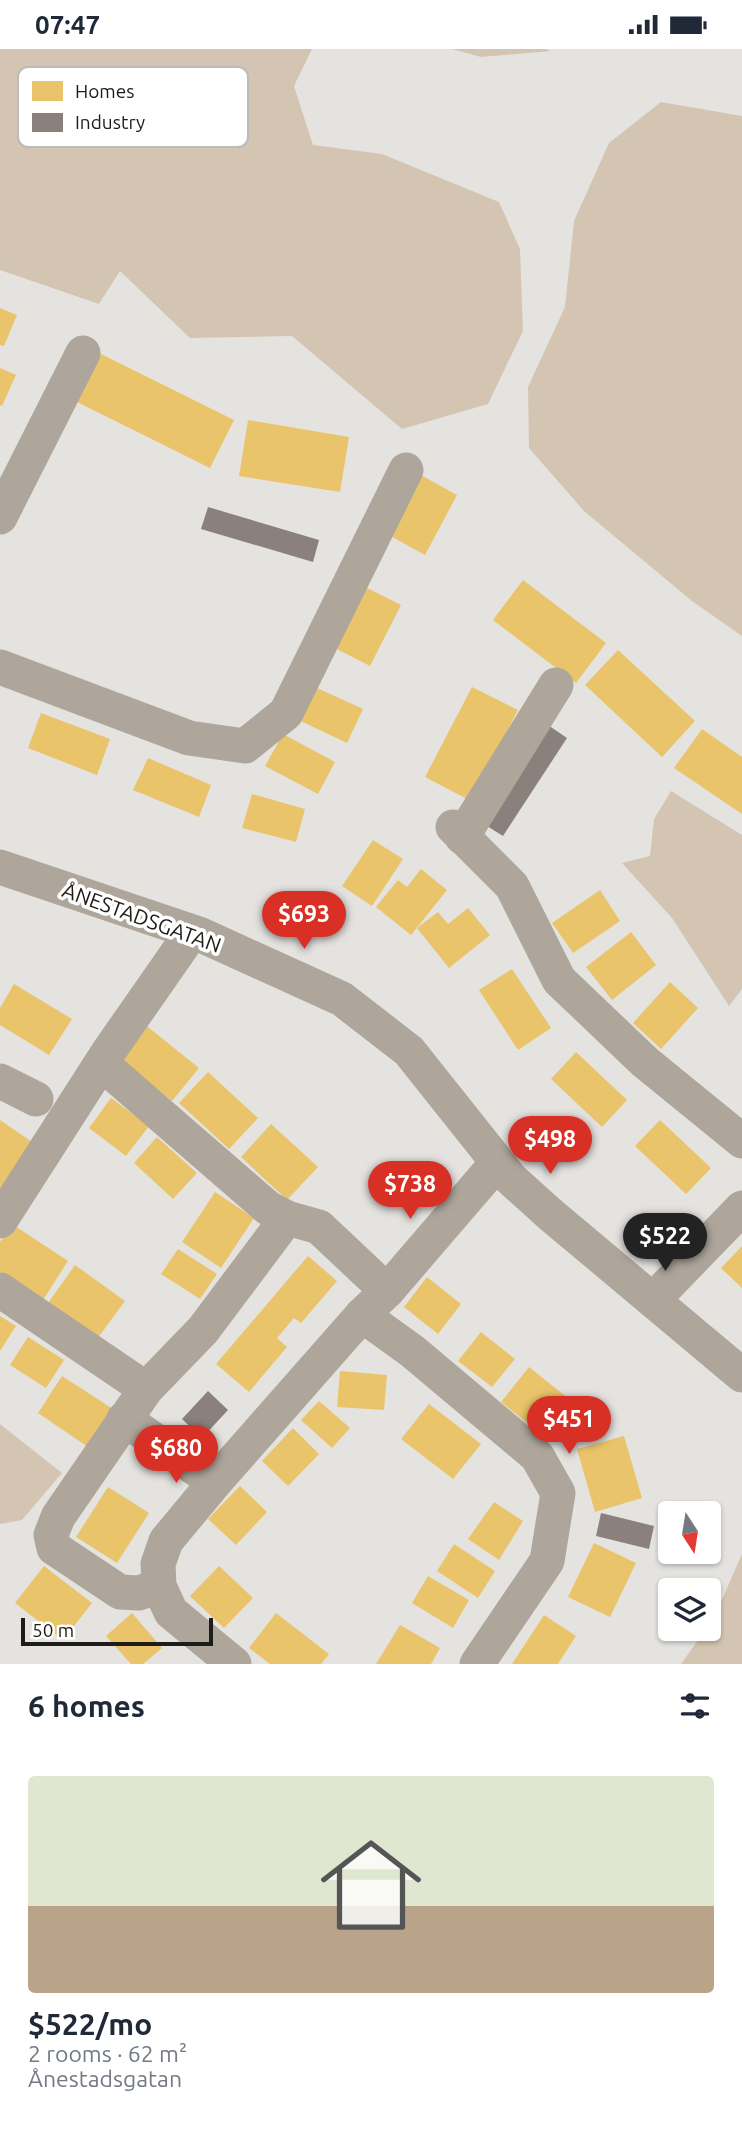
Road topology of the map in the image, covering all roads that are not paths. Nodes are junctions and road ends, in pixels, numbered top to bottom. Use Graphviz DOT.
graph roads {
  1 [pos="83,353"];
  2 [pos="406,470"];
  3 [pos="0,517"];
  4 [pos="0,667"];
  5 [pos="556,685"];
  6 [pos="0,867"];
  7 [pos="192,932"];
  8 [pos="102,1063"];
  9 [pos="0,1081"];
  10 [pos="36,1099"];
  11 [pos="742,1141"];
  12 [pos="497,1163"];
  13 [pos="742,1207"];
  14 [pos="287,1218"];
  15 [pos="0,1221"];
  16 [pos="0,1290"];
  17 [pos="387,1291"];
  18 [pos="653,1300"];
  19 [pos="362,1315"];
  20 [pos="742,1375"];
  21 [pos="146,1389"];
  22 [pos="124,1419"];
  23 [pos="215,1482"];
  24 [pos="159,1586"];
  25 [pos="234,1664"];
  26 [pos="477,1664"];
  1 -- 3 [label="street"];
  2 -- 4 [label="street"];
  5 -- 11 [label="street"];
  6 -- 7 [label="street, ÅNESTADSGATAN"];
  7 -- 8 [label="street"];
  7 -- 12 [label="street, ÅNESTADSGATAN"];
  8 -- 14 [label="street"];
  8 -- 15 [label="street"];
  9 -- 10 [label="street"];
  12 -- 17 [label="street"];
  12 -- 18 [label="street, ÅNESTADSGATAN"];
  13 -- 18 [label="street"];
  14 -- 17 [label="street"];
  14 -- 21 [label="street"];
  16 -- 21 [label="street"];
  17 -- 19 [label="street"];
  18 -- 20 [label="street, ÅNESTADSGATAN"];
  19 -- 23 [label="street"];
  19 -- 26 [label="street"];
  21 -- 22 [label="street"];
  22 -- 23 [label="street"];
  22 -- 24 [label="street"];
  23 -- 24 [label="street"];
  24 -- 25 [label="street"];
}
